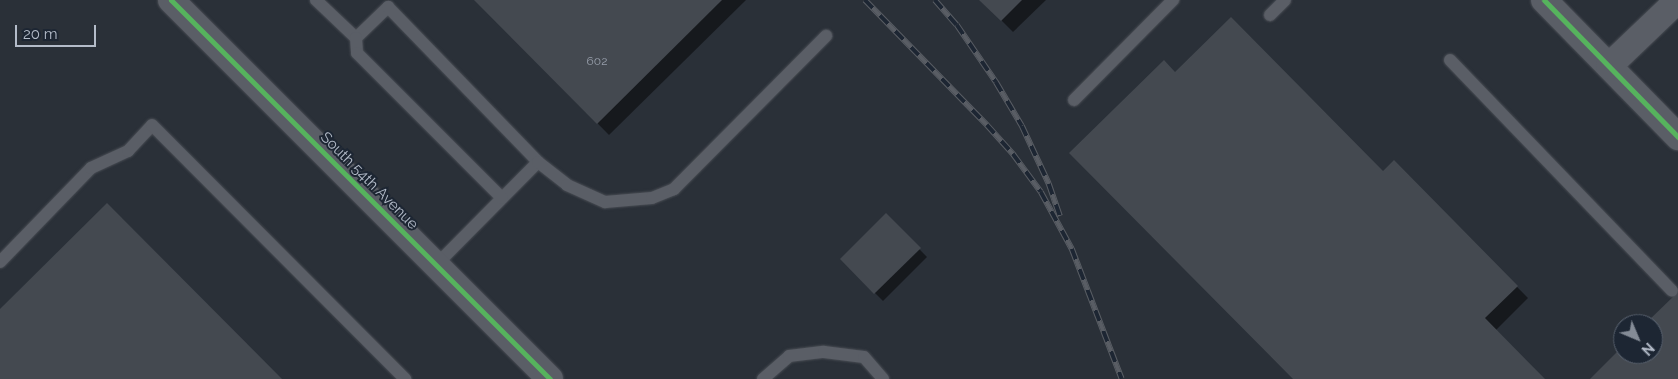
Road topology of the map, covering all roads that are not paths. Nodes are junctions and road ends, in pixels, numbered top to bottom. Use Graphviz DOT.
graph roads {
  1 [pos="171,0"];
  2 [pos="316,0"];
  3 [pos="1173,0"];
  4 [pos="1285,0"];
  5 [pos="1544,0"];
  6 [pos="1678,0"];
  7 [pos="1270,15"];
  8 [pos="826,36"];
  9 [pos="356,38"];
  10 [pos="1450,60"];
  11 [pos="1609,66"];
  12 [pos="1074,100"];
  13 [pos="1678,137"];
  14 [pos="538,162"];
  15 [pos="502,198"];
  16 [pos="0,262"];
  17 [pos="436,266"];
  18 [pos="1672,291"];
  19 [pos="405,379"];
  20 [pos="550,379"];
  21 [pos="764,379"];
  22 [pos="883,379"];
  1 -- 17 [label="street, South 54th Avenue"];
  2 -- 9 [label="lane"];
  3 -- 12 [label="lane"];
  4 -- 7 [label="lane"];
  5 -- 11 [label="street"];
  6 -- 11 [label="street"];
  8 -- 14 [label="lane"];
  9 -- 14 [label="lane"];
  9 -- 15 [label="lane"];
  10 -- 18 [label="lane"];
  11 -- 13 [label="street"];
  14 -- 15 [label="lane"];
  15 -- 17 [label="lane"];
  16 -- 19 [label="lane"];
  17 -- 20 [label="street, South 54th Avenue"];
  21 -- 22 [label="lane"];
}
